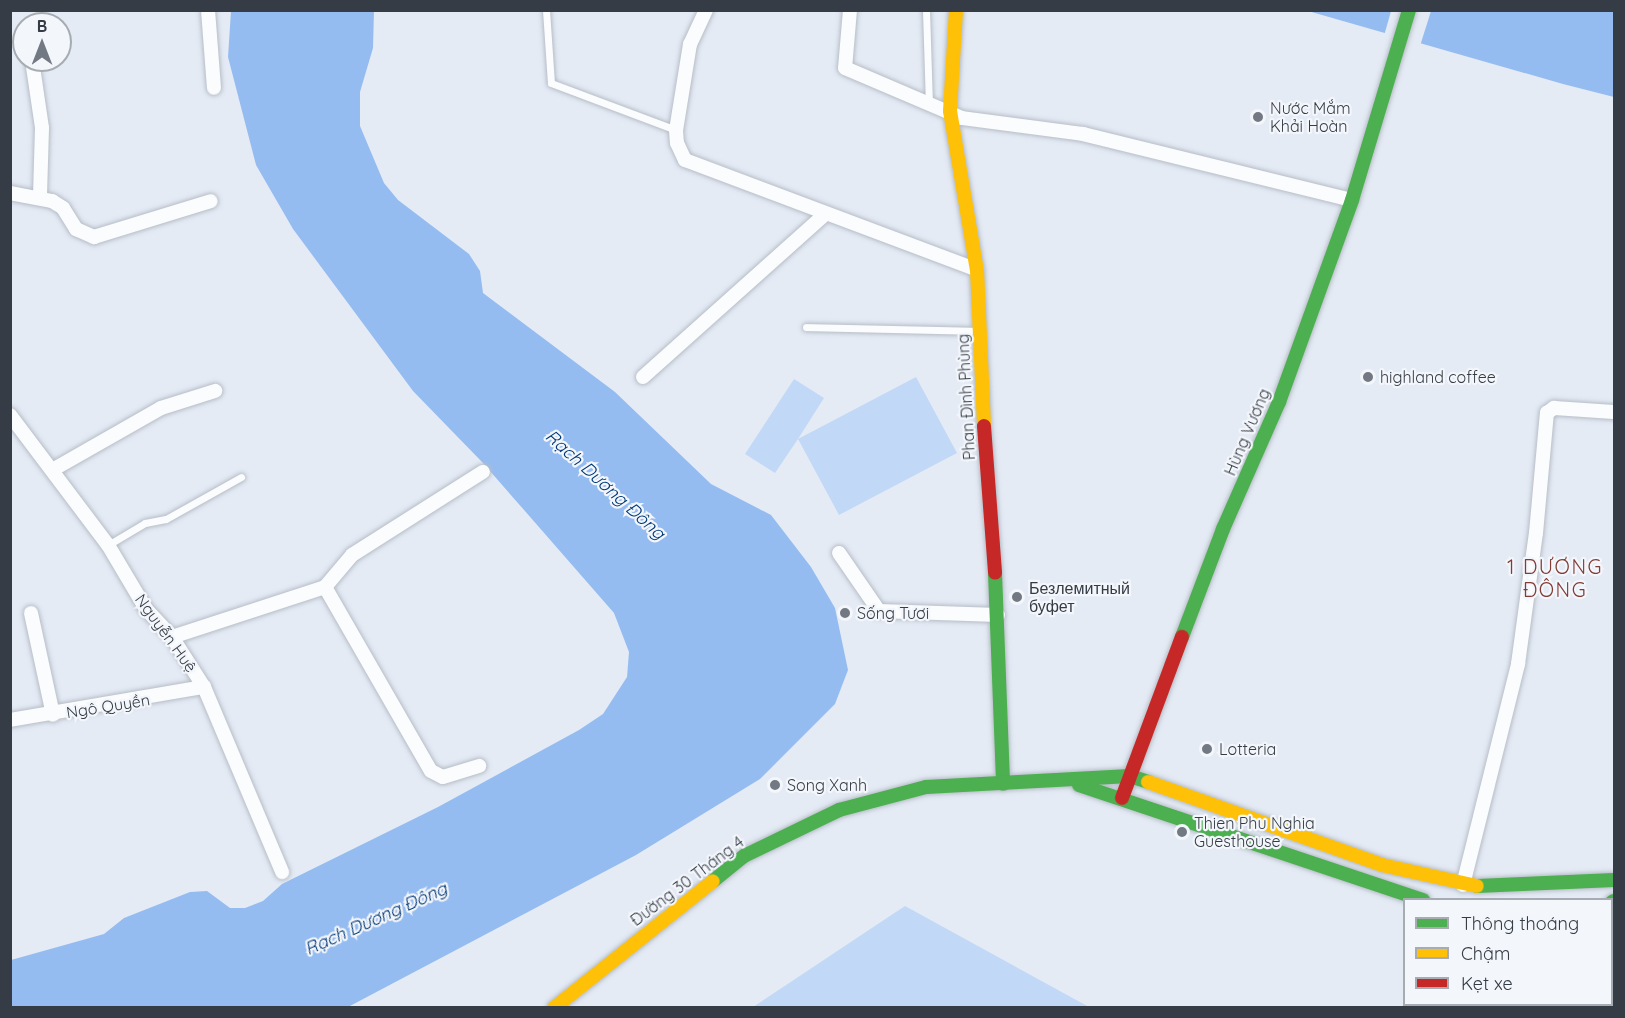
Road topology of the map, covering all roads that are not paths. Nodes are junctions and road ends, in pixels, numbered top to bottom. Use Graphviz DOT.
graph roads {
  1 [pos="208,10"];
  2 [pos="546,10"];
  3 [pos="706,10"];
  4 [pos="850,10"];
  5 [pos="926,10"];
  6 [pos="956,10"];
  7 [pos="1409,10"];
  8 [pos="34,72"];
  9 [pos="214,88"];
  10 [pos="929,104"];
  11 [pos="950,111"];
  12 [pos="676,130"];
  13 [pos="10,193"];
  14 [pos="40,196"];
  15 [pos="1352,200"];
  16 [pos="211,201"];
  17 [pos="824,214"];
  18 [pos="977,270"];
  19 [pos="806,327"];
  20 [pos="979,331"];
  21 [pos="643,377"];
  22 [pos="215,391"];
  23 [pos="1614,412"];
  24 [pos="10,415"];
  25 [pos="54,470"];
  26 [pos="483,472"];
  27 [pos="241,477"];
  28 [pos="108,544"];
  29 [pos="839,553"];
  30 [pos="325,587"];
  31 [pos="31,612"];
  32 [pos="998,615"];
  33 [pos="172,637"];
  34 [pos="204,687"];
  35 [pos="53,715"];
  36 [pos="10,720"];
  37 [pos="479,766"];
  38 [pos="1130,776"];
  39 [pos="1068,782"];
  40 [pos="1003,783"];
  41 [pos="1122,798"];
  42 [pos="1296,835"];
  43 [pos="1290,855"];
  44 [pos="282,872"];
  45 [pos="1614,880"];
  46 [pos="1462,885"];
  47 [pos="1417,898"];
  48 [pos="1459,898"];
  49 [pos="554,1008"];
  1 -- 9 [label="street"];
  2 -- 12 [label="lane"];
  3 -- 12 [label="street"];
  4 -- 10 [label="street"];
  5 -- 10 [label="lane"];
  6 -- 11 [label="main road, Phan Đình Phùng"];
  7 -- 15 [label="main road, Hùng Vương"];
  8 -- 14 [label="street"];
  10 -- 11 [label="street"];
  11 -- 15 [label="street"];
  11 -- 18 [label="main road, Phan Đình Phùng"];
  12 -- 17 [label="street"];
  13 -- 14 [label="street"];
  14 -- 16 [label="street"];
  15 -- 38 [label="main road, Hùng Vương"];
  17 -- 18 [label="street"];
  17 -- 21 [label="street"];
  18 -- 20 [label="main road, Phan Đình Phùng"];
  19 -- 20 [label="lane"];
  20 -- 32 [label="main road, Phan Đình Phùng"];
  22 -- 25 [label="street"];
  23 -- 46 [label="street"];
  24 -- 25 [label="street, Nguyễn Huệ"];
  25 -- 28 [label="street, Nguyễn Huệ"];
  26 -- 30 [label="street"];
  27 -- 28 [label="lane"];
  28 -- 33 [label="street, Nguyễn Huệ"];
  29 -- 32 [label="street"];
  30 -- 33 [label="street"];
  30 -- 37 [label="street"];
  31 -- 35 [label="street"];
  32 -- 40 [label="main road, Phan Đình Phùng"];
  33 -- 34 [label="street, Nguyễn Huệ"];
  34 -- 35 [label="street, Ngô Quyền"];
  34 -- 44 [label="street, Nguyễn Huệ"];
  35 -- 36 [label="street, Ngô Quyền"];
  38 -- 39 [label="main road, Đường 30 Tháng 4"];
  38 -- 41 [label="main road, Hùng Vương"];
  38 -- 42 [label="main road, Đường 30 Tháng 4"];
  39 -- 40 [label="main road, Đường 30 Tháng 4"];
  39 -- 41 [label="main road, Đường 30 Tháng 4"];
  40 -- 49 [label="main road, Đường 30 Tháng 4"];
  41 -- 43 [label="main road, Đường 30 Tháng 4"];
  42 -- 43 [label="main road"];
  42 -- 46 [label="main road, Đường 30 Tháng 4"];
  43 -- 47 [label="main road, Đường 30 Tháng 4"];
  45 -- 46 [label="main road, Đường 30 Tháng 4"];
  46 -- 48 [label="main road"];
}
